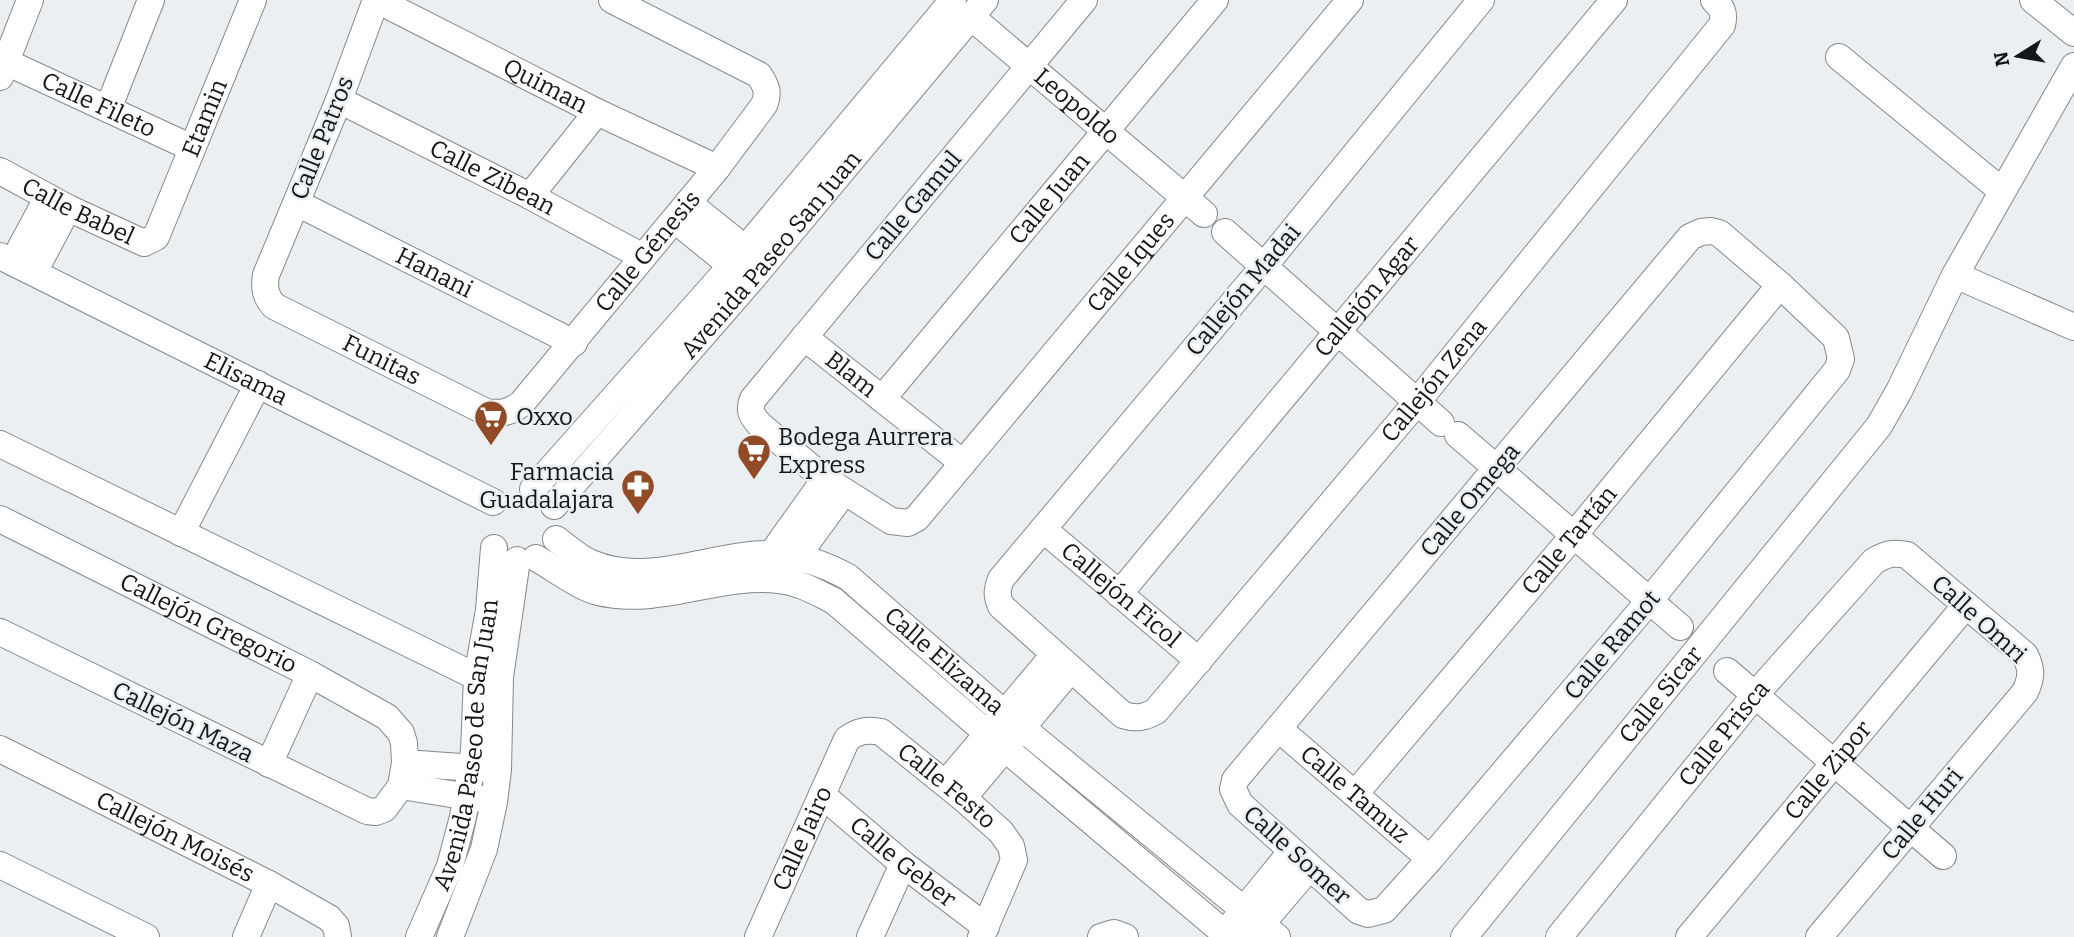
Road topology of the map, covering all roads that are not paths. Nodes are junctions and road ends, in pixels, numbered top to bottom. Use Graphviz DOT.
graph roads {
  1 [pos="30,0"];
  2 [pos="150,0"];
  3 [pos="253,0"];
  4 [pos="376,0"];
  5 [pos="612,0"];
  6 [pos="1084,0"];
  7 [pos="1215,0"];
  8 [pos="1350,0"];
  9 [pos="1614,0"];
  10 [pos="2033,0"];
  11 [pos="1470,4"];
  12 [pos="969,5"];
  13 [pos="1719,8"];
  14 [pos="2074,33"];
  15 [pos="1839,57"];
  16 [pos="1029,64"];
  17 [pos="2074,65"];
  18 [pos="3,69"];
  19 [pos="338,100"];
  20 [pos="108,109"];
  21 [pos="597,111"];
  22 [pos="1107,129"];
  23 [pos="192,148"];
  24 [pos="717,168"];
  25 [pos="0,171"];
  26 [pos="2002,191"];
  27 [pos="530,196"];
  28 [pos="58,202"];
  29 [pos="297,203"];
  30 [pos="1195,206"];
  31 [pos="682,212"];
  32 [pos="1225,232"];
  33 [pos="156,237"];
  34 [pos="643,257"];
  35 [pos="15,263"];
  36 [pos="748,265"];
  37 [pos="1264,266"];
  38 [pos="266,275"];
  39 [pos="1955,275"];
  40 [pos="1780,285"];
  41 [pos="2074,327"];
  42 [pos="1339,332"];
  43 [pos="804,337"];
  44 [pos="574,343"];
  45 [pos="258,384"];
  46 [pos="882,399"];
  47 [pos="1417,402"];
  48 [pos="521,404"];
  49 [pos="0,444"];
  50 [pos="963,463"];
  51 [pos="1496,468"];
  52 [pos="834,485"];
  53 [pos="533,489"];
  54 [pos="493,502"];
  55 [pos="554,506"];
  56 [pos="0,519"];
  57 [pos="1043,528"];
  58 [pos="181,533"];
  59 [pos="1574,535"];
  60 [pos="556,539"];
  61 [pos="516,555"];
  62 [pos="783,555"];
  63 [pos="1907,555"];
  64 [pos="767,580"];
  65 [pos="1119,594"];
  66 [pos="1650,600"];
  67 [pos="1966,604"];
  68 [pos="1680,626"];
  69 [pos="0,632"];
  70 [pos="1199,661"];
  71 [pos="1063,662"];
  72 [pos="1727,671"];
  73 [pos="310,674"];
  74 [pos="477,677"];
  75 [pos="2025,692"];
  76 [pos="1755,695"];
  77 [pos="1014,720"];
  78 [pos="1279,729"];
  79 [pos="847,739"];
  80 [pos="996,741"];
  81 [pos="0,749"];
  82 [pos="1835,763"];
  83 [pos="269,764"];
  84 [pos="403,764"];
  85 [pos="471,768"];
  86 [pos="498,770"];
  87 [pos="1233,789"];
  88 [pos="955,791"];
  89 [pos="1355,794"];
  90 [pos="822,795"];
  91 [pos="467,796"];
  92 [pos="494,802"];
  93 [pos="1910,828"];
  94 [pos="1943,856"];
  95 [pos="1430,859"];
  96 [pos="1300,860"];
  97 [pos="0,864"];
  98 [pos="903,864"];
  99 [pos="269,884"];
  100 [pos="1368,915"];
  101 [pos="1244,931"];
  102 [pos="983,932"];
  103 [pos="338,936"];
  104 [pos="146,937"];
  105 [pos="246,937"];
  106 [pos="419,937"];
  107 [pos="450,937"];
  108 [pos="758,937"];
  109 [pos="870,937"];
  110 [pos="1101,937"];
  111 [pos="1125,937"];
  112 [pos="1464,937"];
  113 [pos="1559,937"];
  114 [pos="1689,937"];
  115 [pos="1819,937"];
  1 -- 18 [label="street"];
  2 -- 20 [label="street"];
  3 -- 23 [label="street, Etamin"];
  4 -- 19 [label="street, Calle Patros"];
  4 -- 21 [label="street, Quiman"];
  5 -- 24 [label="street, Calle Génesis"];
  6 -- 16 [label="street, Calle Gamul"];
  7 -- 22 [label="street, Calle Juan"];
  8 -- 30 [label="street, Calle Iques"];
  9 -- 42 [label="street, Callejón Agar"];
  10 -- 14 [label="street"];
  11 -- 37 [label="street, Callejón Madai"];
  12 -- 16 [label="street, Leopoldo"];
  12 -- 36 [label="street, Avenida Paseo San Juan"];
  13 -- 47 [label="street, Callejón Zena"];
  15 -- 26 [label="street"];
  16 -- 22 [label="street, Leopoldo"];
  16 -- 43 [label="street, Calle Gamul"];
  17 -- 26 [label="street, Calle Sicar"];
  18 -- 20 [label="street, Calle Fileto"];
  19 -- 27 [label="street, Calle Zibean"];
  19 -- 29 [label="street, Calle Patros"];
  20 -- 23 [label="street, Calle Fileto"];
  21 -- 24 [label="street, Quiman"];
  21 -- 27 [label="street"];
  22 -- 30 [label="street, Leopoldo"];
  22 -- 46 [label="street, Calle Juan"];
  23 -- 33 [label="street, Etamin"];
  24 -- 31 [label="street, Calle Génesis"];
  25 -- 28 [label="street, Calle Babel"];
  26 -- 39 [label="street, Calle Sicar"];
  27 -- 34 [label="street, Calle Zibean"];
  28 -- 33 [label="street, Calle Babel"];
  28 -- 35 [label="street"];
  29 -- 38 [label="street, Calle Patros"];
  29 -- 44 [label="street, Hanani"];
  30 -- 50 [label="street, Calle Iques"];
  31 -- 34 [label="street, Calle Génesis"];
  31 -- 36 [label="street"];
  32 -- 37 [label="street"];
  34 -- 44 [label="street, Calle Génesis"];
  35 -- 45 [label="street, Elisama"];
  36 -- 53 [label="street, Avenida Paseo San Juan"];
  36 -- 55 [label="street, Avenida Paseo San Juan"];
  37 -- 42 [label="street"];
  37 -- 57 [label="street, Callejón Madai"];
  38 -- 48 [label="street, Funitas"];
  39 -- 41 [label="street"];
  39 -- 112 [label="street, Calle Sicar"];
  40 -- 51 [label="street, Calle Omega"];
  40 -- 59 [label="street, Calle Tartán"];
  40 -- 66 [label="street, Calle Ramot"];
  42 -- 47 [label="street"];
  42 -- 65 [label="street, Callejón Agar"];
  43 -- 46 [label="street, Blam"];
  43 -- 52 [label="street, Calle Gamul"];
  44 -- 48 [label="street, Calle Génesis"];
  45 -- 54 [label="street, Elisama"];
  45 -- 58 [label="street"];
  46 -- 50 [label="street, Blam"];
  47 -- 51 [label="street"];
  47 -- 70 [label="street, Callejón Zena"];
  49 -- 58 [label="street"];
  50 -- 52 [label="street, Calle Iques"];
  51 -- 59 [label="street"];
  51 -- 78 [label="street, Calle Omega"];
  52 -- 62 [label="street"];
  53 -- 54 [label="street"];
  53 -- 55 [label="street"];
  54 -- 61 [label="street"];
  55 -- 60 [label="street"];
  56 -- 73 [label="street, Callejón Gregorio"];
  57 -- 65 [label="street, Callejón Ficol"];
  57 -- 71 [label="street, Callejón Madai"];
  58 -- 74 [label="street"];
  59 -- 66 [label="street"];
  59 -- 89 [label="street, Calle Tartán"];
  60 -- 61 [label="street"];
  60 -- 62 [label="street, Calle Elizama"];
  61 -- 64 [label="street, Calle Elizama"];
  61 -- 74 [label="street, Avenida Paseo de San Juan"];
  61 -- 86 [label="street, Avenida Paseo de San Juan"];
  62 -- 64 [label="street"];
  62 -- 77 [label="street, Calle Elizama"];
  63 -- 67 [label="street, Calle Omri"];
  63 -- 76 [label="street, Calle Prisca"];
  64 -- 80 [label="street, Calle Elizama"];
  65 -- 70 [label="street, Callejón Ficol"];
  66 -- 68 [label="street"];
  66 -- 95 [label="street, Calle Ramot"];
  67 -- 75 [label="street, Calle Omri"];
  67 -- 82 [label="street, Calle Zipor"];
  69 -- 83 [label="street, Callejón Maza"];
  70 -- 71 [label="street, Callejón Zena"];
  71 -- 77 [label="street"];
  72 -- 76 [label="street"];
  73 -- 83 [label="street"];
  73 -- 84 [label="street, Callejón Gregorio"];
  74 -- 85 [label="street, Avenida Paseo de San Juan"];
  75 -- 93 [label="street, Calle Huri"];
  76 -- 82 [label="street"];
  76 -- 113 [label="street, Calle Prisca"];
  77 -- 80 [label="street"];
  77 -- 101 [label="street, Calle Elizama"];
  78 -- 87 [label="street, Calle Omega"];
  78 -- 89 [label="street, Calle Tamuz"];
  79 -- 88 [label="street, Calle Festo"];
  79 -- 90 [label="street, Calle Jairo"];
  80 -- 88 [label="street"];
  80 -- 101 [label="street, Calle Elizama"];
  81 -- 99 [label="street, Callejón Moisés"];
  82 -- 93 [label="street"];
  82 -- 114 [label="street, Calle Zipor"];
  83 -- 84 [label="street, Callejón Maza"];
  84 -- 85 [label="street"];
  84 -- 91 [label="street"];
  85 -- 86 [label="street"];
  85 -- 91 [label="street, Avenida Paseo de San Juan"];
  86 -- 92 [label="street, Avenida Paseo de San Juan"];
  87 -- 96 [label="street, Calle Somer"];
  88 -- 102 [label="street, Calle Festo"];
  89 -- 95 [label="street, Calle Tamuz"];
  90 -- 98 [label="street, Calle Geber"];
  90 -- 108 [label="street, Calle Jairo"];
  91 -- 92 [label="street"];
  91 -- 106 [label="street, Avenida Paseo de San Juan"];
  92 -- 107 [label="street, Avenida Paseo de San Juan"];
  93 -- 94 [label="street"];
  93 -- 115 [label="street, Calle Huri"];
  95 -- 100 [label="street, Calle Ramot"];
  96 -- 100 [label="street, Calle Somer"];
  96 -- 101 [label="street"];
  97 -- 104 [label="street"];
  98 -- 102 [label="street, Calle Geber"];
  98 -- 109 [label="street"];
  99 -- 103 [label="street, Callejón Moisés"];
  99 -- 105 [label="street"];
  110 -- 111 [label="street"];
}
